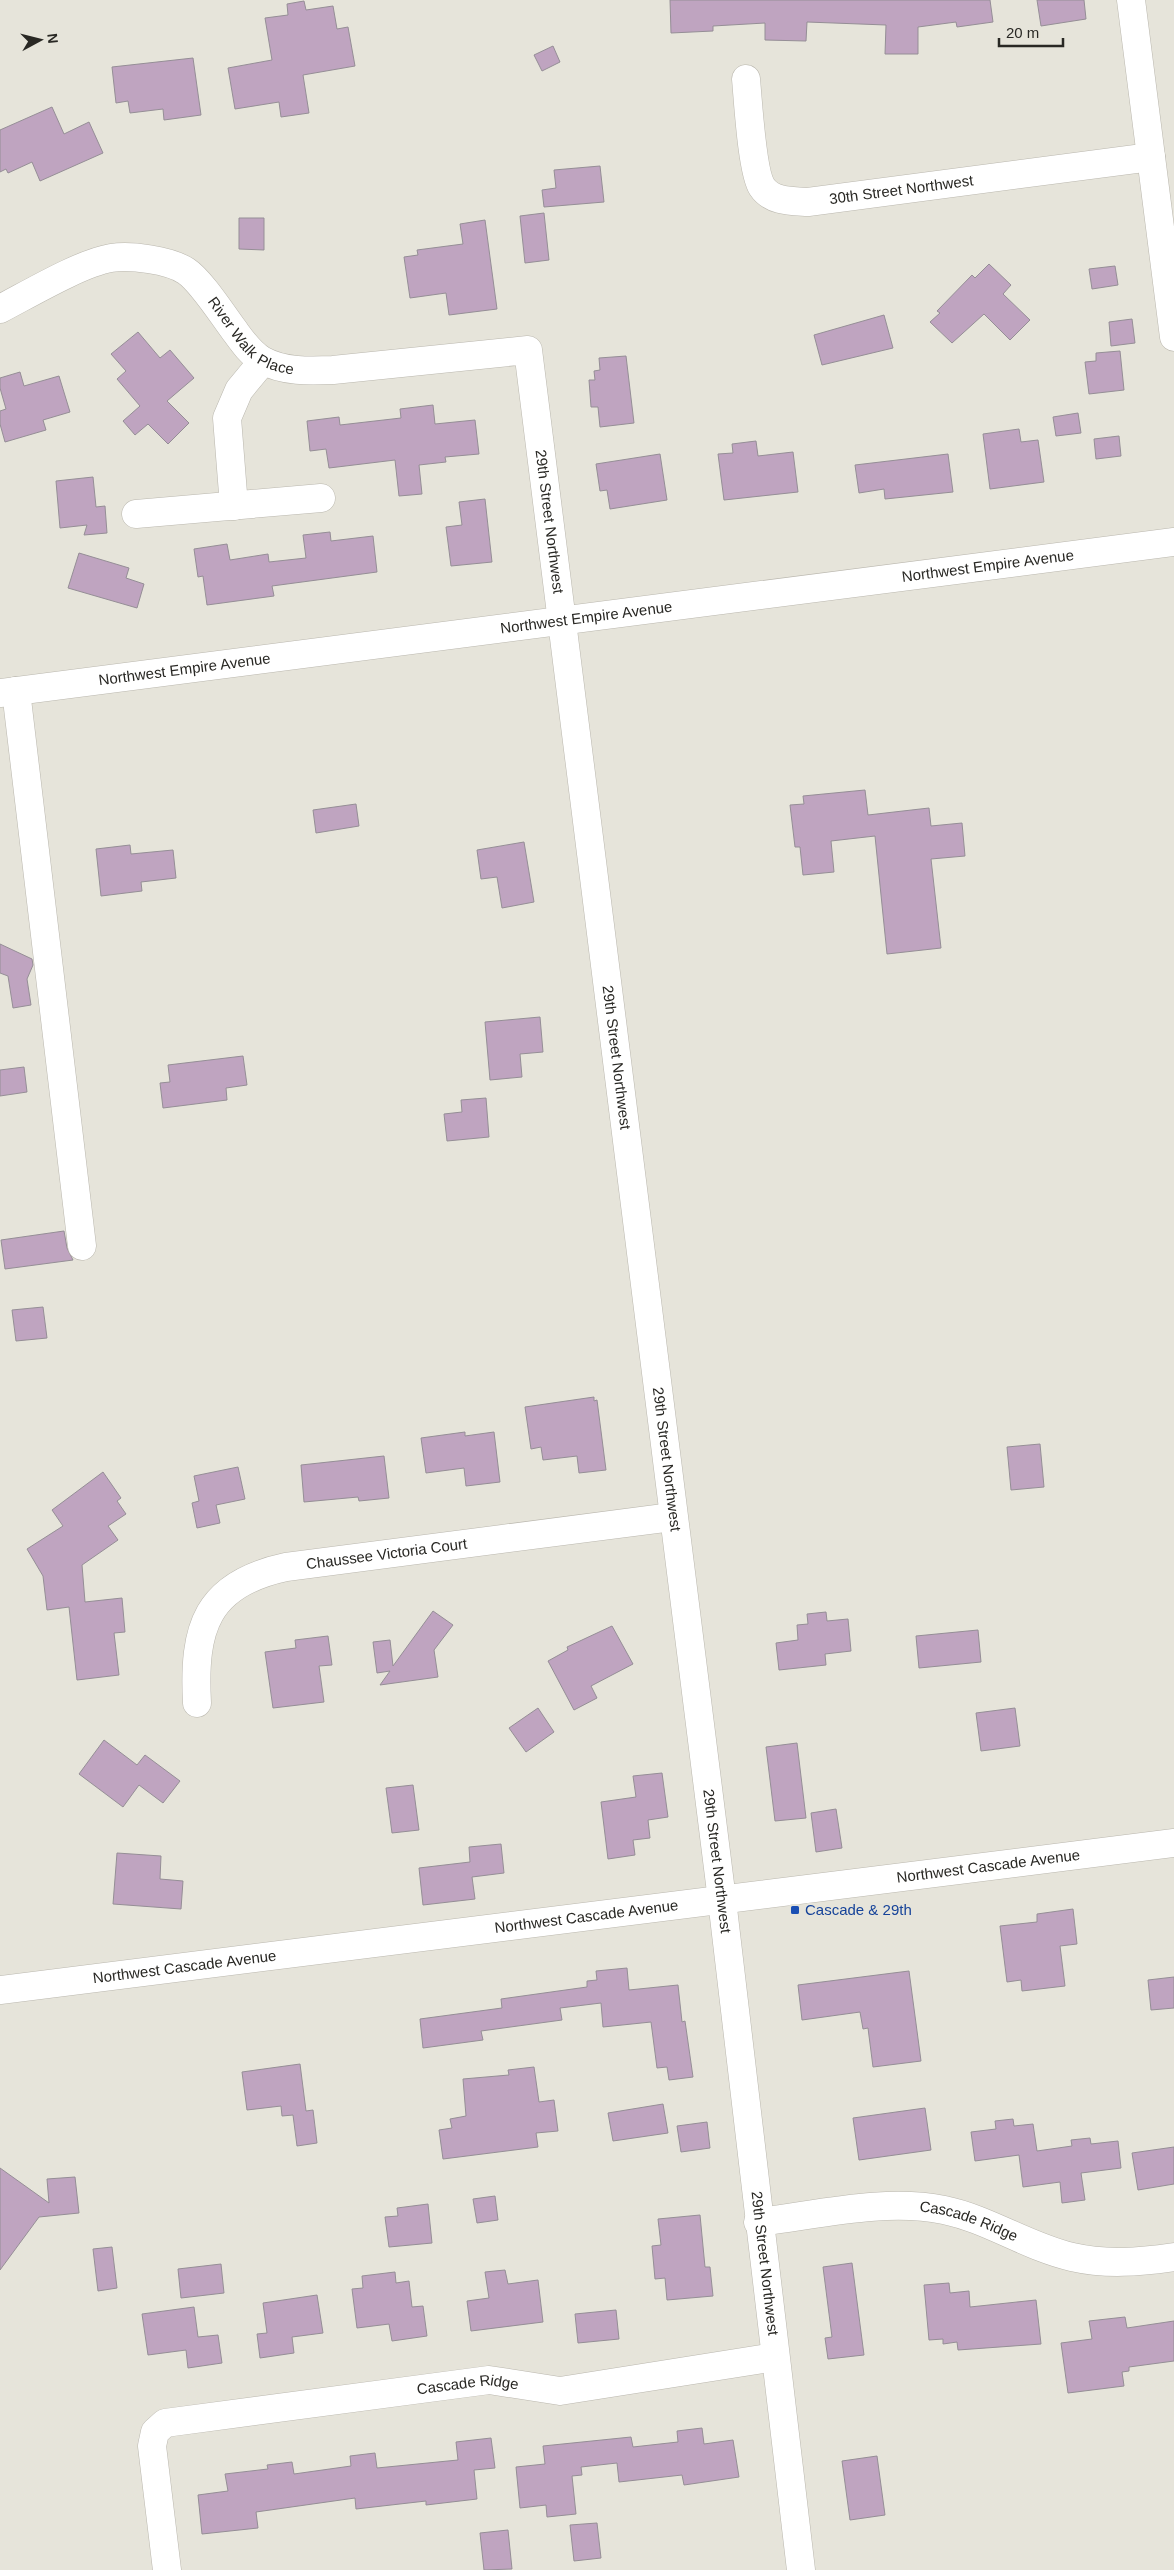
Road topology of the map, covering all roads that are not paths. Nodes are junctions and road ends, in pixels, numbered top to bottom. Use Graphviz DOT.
graph roads {
  1 [pos="1131,0"];
  2 [pos="746,79"];
  3 [pos="1151,157"];
  4 [pos="0,308"];
  5 [pos="1174,337"];
  6 [pos="528,350"];
  7 [pos="263,361"];
  8 [pos="320,498"];
  9 [pos="234,506"];
  10 [pos="136,514"];
  11 [pos="1174,542"];
  12 [pos="562,620"];
  13 [pos="8,692"];
  14 [pos="82,1246"];
  15 [pos="672,1517"];
  16 [pos="197,1703"];
  17 [pos="1174,1842"];
  18 [pos="722,1900"];
  19 [pos="0,1990"];
  20 [pos="758,2222"];
  21 [pos="1174,2257"];
  22 [pos="775,2357"];
  23 [pos="167,2570"];
  24 [pos="801,2570"];
  1 -- 3 [label="street"];
  2 -- 3 [label="street, 30th Street Northwest"];
  3 -- 5 [label="street"];
  4 -- 7 [label="street, River Walk Place"];
  6 -- 7 [label="street, River Walk Place"];
  6 -- 12 [label="street, 29th Street Northwest"];
  7 -- 9 [label="street"];
  8 -- 9 [label="street"];
  9 -- 10 [label="street"];
  11 -- 12 [label="street, Northwest Empire Avenue"];
  12 -- 13 [label="street, Northwest Empire Avenue"];
  12 -- 15 [label="street, 29th Street Northwest"];
  13 -- 14 [label="street"];
  15 -- 16 [label="street, Chaussee Victoria Court"];
  15 -- 18 [label="street, 29th Street Northwest"];
  17 -- 18 [label="street, Northwest Cascade Avenue"];
  18 -- 19 [label="street, Northwest Cascade Avenue"];
  18 -- 20 [label="street, 29th Street Northwest"];
  20 -- 21 [label="street, Cascade Ridge"];
  20 -- 22 [label="street, 29th Street Northwest"];
  22 -- 23 [label="street, Cascade Ridge"];
  22 -- 24 [label="street, 29th Street Northwest"];
}
